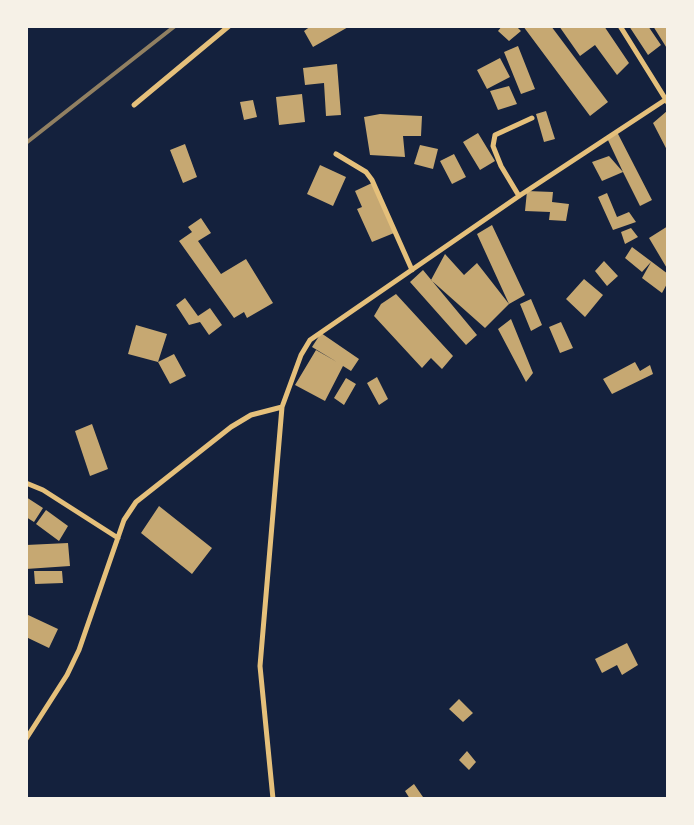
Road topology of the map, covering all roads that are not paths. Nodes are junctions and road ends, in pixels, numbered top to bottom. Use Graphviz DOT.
graph roads {
  1 [pos="228,26"];
  2 [pos="620,26"];
  3 [pos="667,100"];
  4 [pos="134,105"];
  5 [pos="532,118"];
  6 [pos="336,154"];
  7 [pos="519,196"];
  8 [pos="412,270"];
  9 [pos="282,407"];
  10 [pos="26,483"];
  11 [pos="118,538"];
  12 [pos="26,739"];
  13 [pos="273,799"];
  1 -- 4 [label="street"];
  2 -- 3 [label="street"];
  3 -- 7 [label="street"];
  5 -- 7 [label="street"];
  6 -- 8 [label="street"];
  7 -- 8 [label="street"];
  8 -- 9 [label="street"];
  9 -- 11 [label="street"];
  9 -- 13 [label="street"];
  10 -- 11 [label="street"];
  11 -- 12 [label="street"];
}
